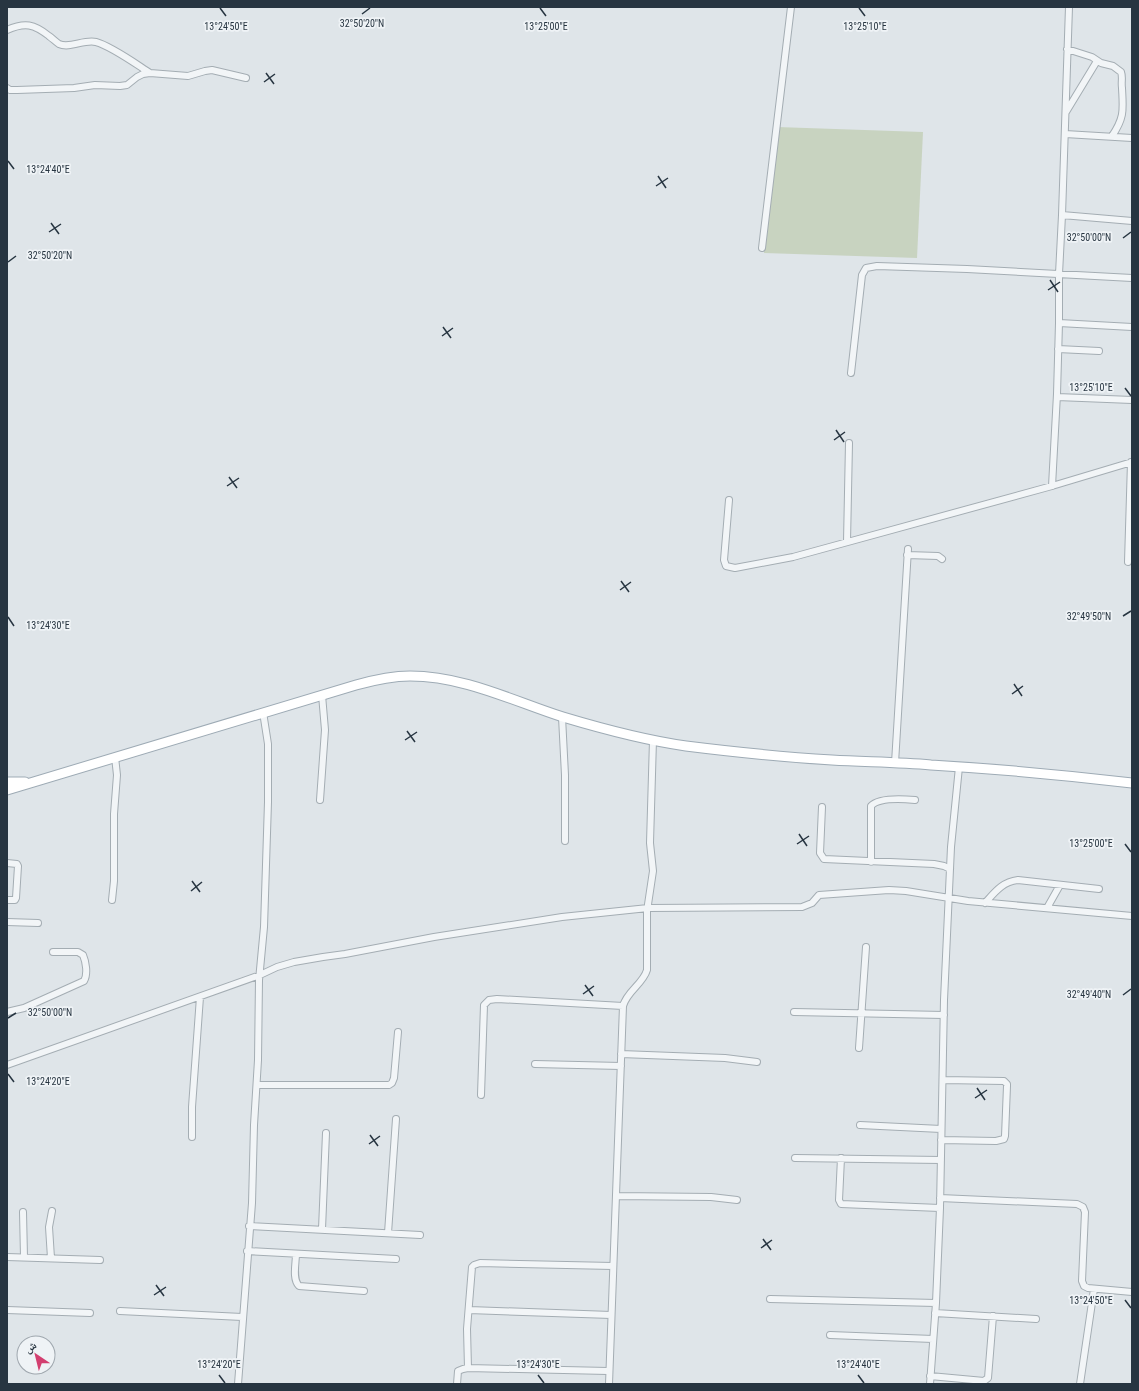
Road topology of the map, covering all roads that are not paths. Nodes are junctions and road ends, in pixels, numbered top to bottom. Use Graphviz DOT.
graph roads {
  1 [pos="791,7"];
  2 [pos="1069,7"];
  3 [pos="7,30"];
  4 [pos="1067,49"];
  5 [pos="1097,61"];
  6 [pos="150,73"];
  7 [pos="246,78"];
  8 [pos="7,88"];
  9 [pos="1066,112"];
  10 [pos="1065,134"];
  11 [pos="1112,136"];
  12 [pos="1132,138"];
  13 [pos="1062,215"];
  14 [pos="1132,221"];
  15 [pos="762,248"];
  16 [pos="1059,274"];
  17 [pos="1132,278"];
  18 [pos="1059,322"];
  19 [pos="1132,327"];
  20 [pos="1058,349"];
  21 [pos="1099,351"];
  22 [pos="851,373"];
  23 [pos="1057,397"];
  24 [pos="1132,400"];
  25 [pos="849,442"];
  26 [pos="1131,462"];
  27 [pos="1052,486"];
  28 [pos="729,500"];
  29 [pos="847,542"];
  30 [pos="942,559"];
  31 [pos="1128,562"];
  32 [pos="322,695"];
  33 [pos="263,712"];
  34 [pos="562,717"];
  35 [pos="653,740"];
  36 [pos="115,757"];
  37 [pos="895,763"];
  38 [pos="959,767"];
  39 [pos="7,782"];
  40 [pos="35,782"];
  41 [pos="1132,783"];
  42 [pos="7,790"];
  43 [pos="320,800"];
  44 [pos="915,800"];
  45 [pos="822,807"];
  46 [pos="564,841"];
  47 [pos="871,862"];
  48 [pos="7,863"];
  49 [pos="950,869"];
  50 [pos="1060,885"];
  51 [pos="1099,889"];
  52 [pos="949,899"];
  53 [pos="7,900"];
  54 [pos="112,900"];
  55 [pos="984,903"];
  56 [pos="648,908"];
  57 [pos="1047,908"];
  58 [pos="1132,916"];
  59 [pos="7,922"];
  60 [pos="38,923"];
  61 [pos="866,947"];
  62 [pos="54,952"];
  63 [pos="260,975"];
  64 [pos="200,996"];
  65 [pos="623,1006"];
  66 [pos="7,1012"];
  67 [pos="794,1012"];
  68 [pos="861,1013"];
  69 [pos="944,1015"];
  70 [pos="398,1032"];
  71 [pos="859,1048"];
  72 [pos="621,1054"];
  73 [pos="757,1062"];
  74 [pos="535,1064"];
  75 [pos="7,1065"];
  76 [pos="621,1066"];
  77 [pos="943,1080"];
  78 [pos="257,1085"];
  79 [pos="481,1095"];
  80 [pos="396,1119"];
  81 [pos="860,1125"];
  82 [pos="941,1128"];
  83 [pos="326,1134"];
  84 [pos="192,1137"];
  85 [pos="941,1140"];
  86 [pos="795,1158"];
  87 [pos="841,1158"];
  88 [pos="941,1160"];
  89 [pos="616,1196"];
  90 [pos="940,1198"];
  91 [pos="737,1200"];
  92 [pos="940,1208"];
  93 [pos="52,1211"];
  94 [pos="23,1212"];
  95 [pos="250,1226"];
  96 [pos="322,1229"];
  97 [pos="388,1233"];
  98 [pos="420,1235"];
  99 [pos="247,1251"];
  100 [pos="296,1254"];
  101 [pos="7,1257"];
  102 [pos="24,1258"];
  103 [pos="51,1258"];
  104 [pos="396,1259"];
  105 [pos="100,1260"];
  106 [pos="613,1266"];
  107 [pos="1094,1289"];
  108 [pos="364,1291"];
  109 [pos="1132,1292"];
  110 [pos="770,1299"];
  111 [pos="936,1303"];
  112 [pos="7,1310"];
  113 [pos="469,1310"];
  114 [pos="120,1311"];
  115 [pos="90,1313"];
  116 [pos="935,1313"];
  117 [pos="611,1315"];
  118 [pos="993,1316"];
  119 [pos="242,1317"];
  120 [pos="1036,1319"];
  121 [pos="830,1335"];
  122 [pos="933,1339"];
  123 [pos="468,1368"];
  124 [pos="608,1371"];
  125 [pos="930,1376"];
  126 [pos="238,1384"];
  127 [pos="457,1384"];
  128 [pos="608,1384"];
  129 [pos="930,1384"];
  130 [pos="1080,1384"];
  1 -- 15 [label="street"];
  2 -- 4 [label="street"];
  3 -- 6 [label="street"];
  4 -- 5 [label="street"];
  4 -- 9 [label="street"];
  5 -- 9 [label="street"];
  5 -- 11 [label="street"];
  6 -- 7 [label="street"];
  6 -- 8 [label="street"];
  9 -- 10 [label="street"];
  10 -- 11 [label="street"];
  10 -- 13 [label="street"];
  11 -- 12 [label="street"];
  13 -- 14 [label="street"];
  13 -- 16 [label="street"];
  16 -- 17 [label="street"];
  16 -- 18 [label="street"];
  16 -- 22 [label="street"];
  18 -- 19 [label="street"];
  18 -- 20 [label="street"];
  20 -- 21 [label="street"];
  20 -- 23 [label="street"];
  23 -- 24 [label="street"];
  23 -- 27 [label="street"];
  25 -- 29 [label="street"];
  26 -- 27 [label="street"];
  26 -- 31 [label="street"];
  27 -- 29 [label="street"];
  28 -- 29 [label="street"];
  30 -- 37 [label="street"];
  32 -- 33 [label="main road"];
  32 -- 34 [label="main road"];
  32 -- 43 [label="street"];
  33 -- 36 [label="main road"];
  33 -- 63 [label="street"];
  34 -- 35 [label="main road"];
  34 -- 46 [label="street"];
  35 -- 37 [label="main road"];
  35 -- 56 [label="street"];
  36 -- 40 [label="main road"];
  36 -- 54 [label="street"];
  37 -- 38 [label="main road"];
  38 -- 41 [label="main road"];
  38 -- 49 [label="street"];
  39 -- 40 [label="main road"];
  40 -- 42 [label="main road"];
  44 -- 47 [label="street"];
  45 -- 47 [label="street"];
  47 -- 49 [label="street"];
  48 -- 53 [label="street"];
  49 -- 52 [label="street"];
  50 -- 51 [label="street"];
  50 -- 55 [label="street"];
  50 -- 57 [label="street"];
  52 -- 55 [label="street"];
  52 -- 56 [label="street"];
  52 -- 69 [label="street"];
  55 -- 57 [label="street"];
  56 -- 63 [label="street"];
  56 -- 65 [label="street"];
  57 -- 58 [label="street"];
  59 -- 60 [label="street"];
  61 -- 68 [label="street"];
  62 -- 66 [label="street"];
  63 -- 64 [label="street"];
  63 -- 78 [label="street"];
  64 -- 75 [label="street"];
  64 -- 84 [label="street"];
  65 -- 72 [label="street"];
  65 -- 79 [label="street"];
  67 -- 68 [label="street"];
  68 -- 69 [label="street"];
  68 -- 71 [label="street"];
  69 -- 77 [label="street"];
  70 -- 78 [label="street"];
  72 -- 73 [label="street"];
  72 -- 76 [label="street"];
  74 -- 76 [label="street"];
  76 -- 89 [label="street"];
  77 -- 82 [label="street"];
  77 -- 85 [label="street"];
  78 -- 95 [label="street"];
  80 -- 97 [label="street"];
  81 -- 82 [label="street"];
  82 -- 85 [label="street"];
  83 -- 96 [label="street"];
  85 -- 88 [label="street"];
  86 -- 87 [label="street"];
  87 -- 88 [label="street"];
  87 -- 92 [label="street"];
  88 -- 90 [label="street"];
  89 -- 91 [label="street"];
  89 -- 106 [label="street"];
  90 -- 92 [label="street"];
  90 -- 107 [label="street"];
  92 -- 111 [label="street"];
  93 -- 103 [label="street"];
  94 -- 102 [label="street"];
  95 -- 96 [label="street"];
  95 -- 99 [label="street"];
  96 -- 97 [label="street"];
  97 -- 98 [label="street"];
  99 -- 100 [label="street"];
  99 -- 119 [label="street"];
  100 -- 104 [label="street"];
  100 -- 108 [label="street"];
  101 -- 102 [label="street"];
  102 -- 103 [label="street"];
  103 -- 105 [label="street"];
  106 -- 113 [label="street"];
  106 -- 117 [label="street"];
  107 -- 109 [label="street"];
  107 -- 130 [label="street"];
  110 -- 111 [label="street"];
  111 -- 116 [label="street"];
  112 -- 115 [label="street"];
  113 -- 117 [label="street"];
  113 -- 123 [label="street"];
  114 -- 119 [label="street"];
  116 -- 118 [label="street"];
  116 -- 122 [label="street"];
  117 -- 124 [label="street"];
  118 -- 120 [label="street"];
  118 -- 125 [label="street"];
  119 -- 126 [label="street"];
  121 -- 122 [label="street"];
  122 -- 125 [label="street"];
  123 -- 124 [label="street"];
  123 -- 127 [label="street"];
  124 -- 128 [label="street"];
  125 -- 129 [label="street"];
}
